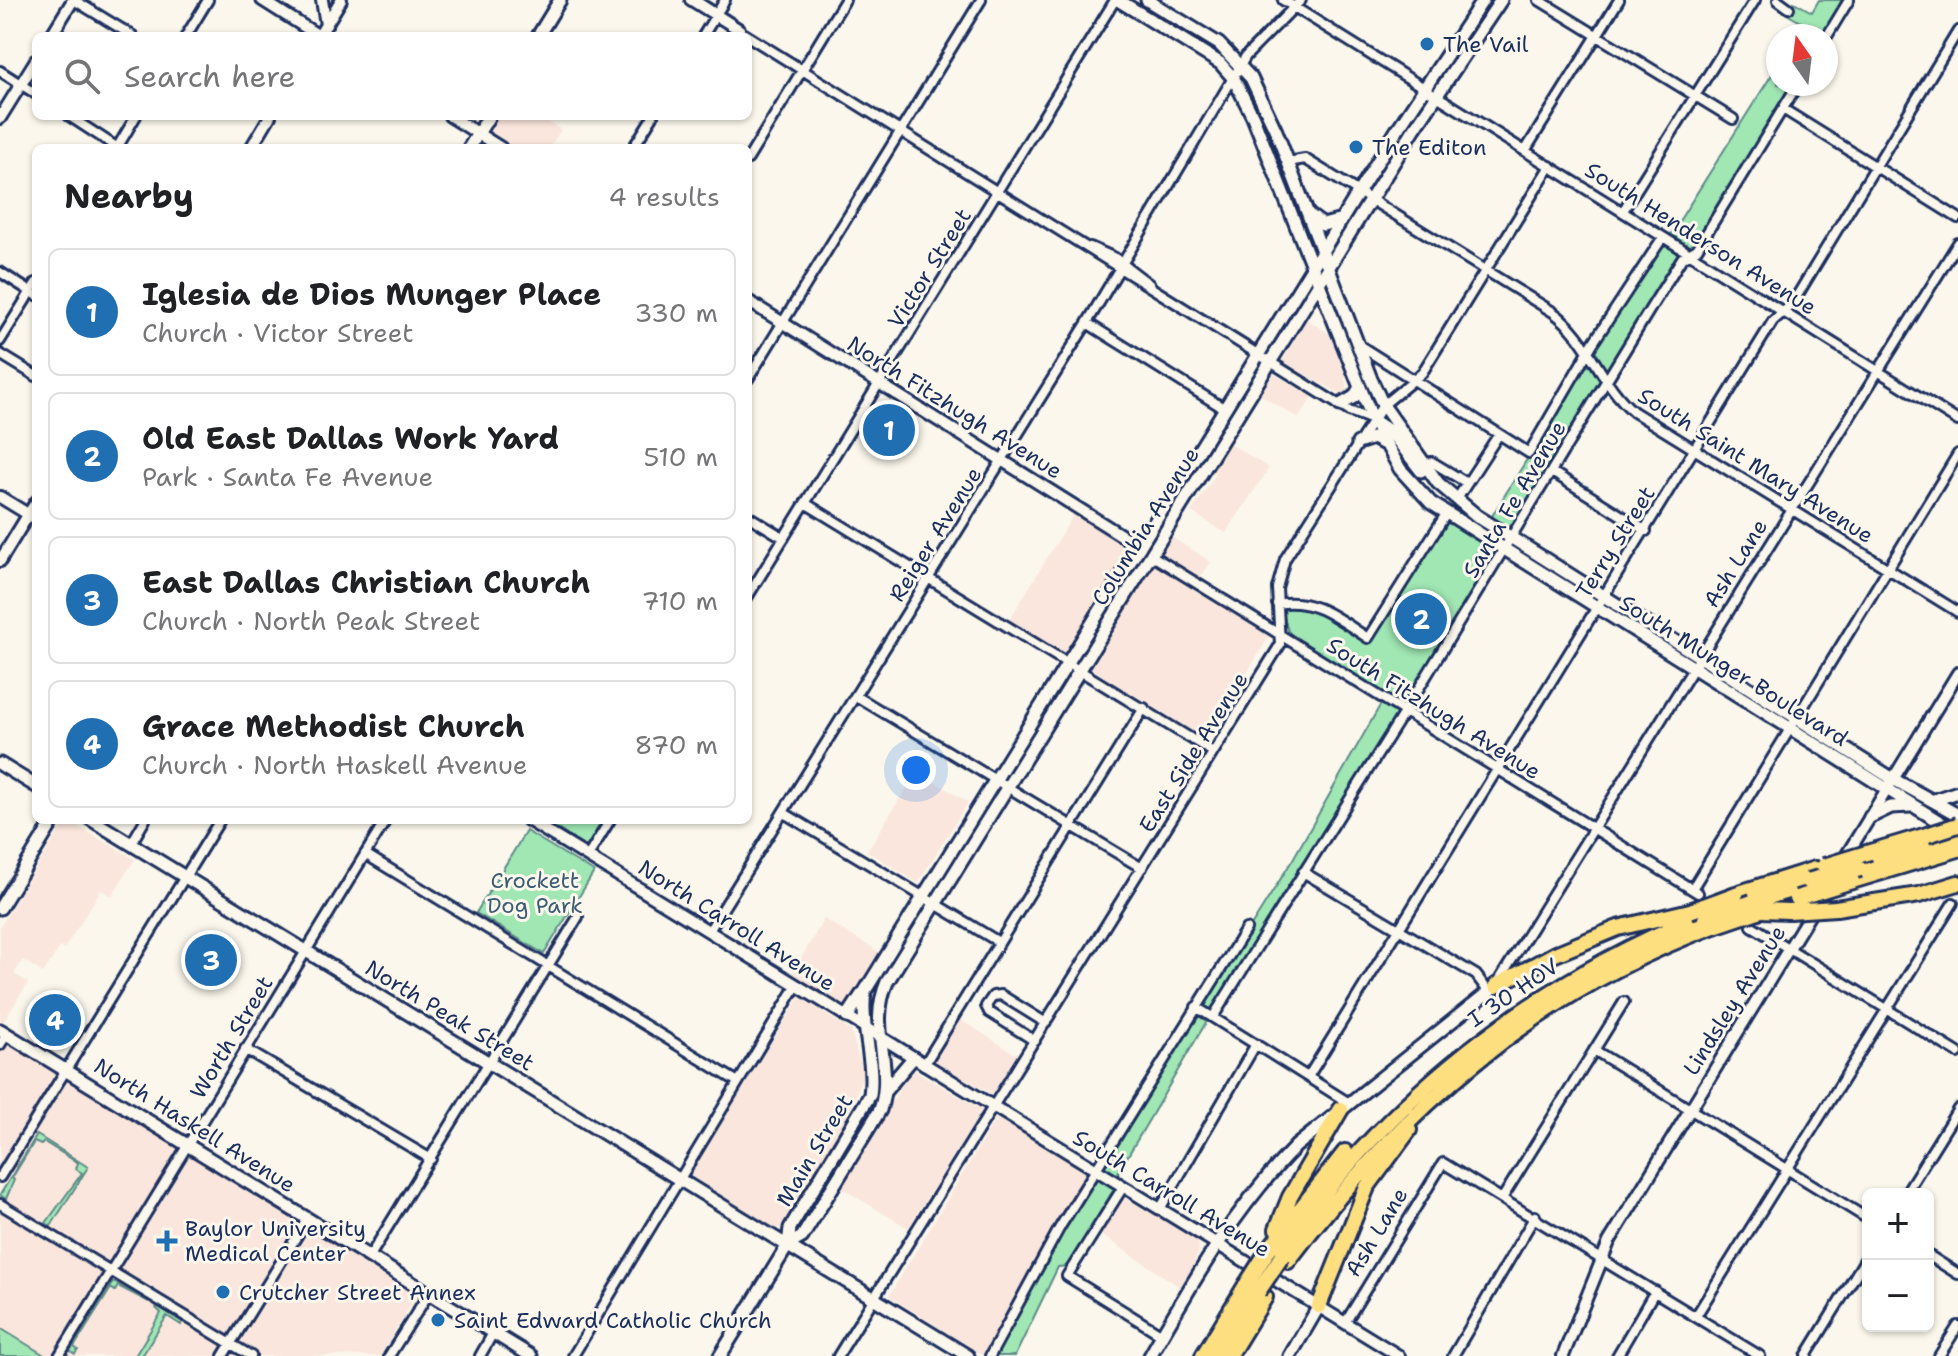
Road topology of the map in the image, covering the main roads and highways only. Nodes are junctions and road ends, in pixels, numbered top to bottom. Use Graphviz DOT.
graph roads {
  1 [pos="560,0"];
  2 [pos="1116,0"];
  3 [pos="1147,0"];
  4 [pos="1483,0"];
  5 [pos="1501,0"];
  6 [pos="540,32"];
  7 [pos="487,120"];
  8 [pos="472,144"];
  9 [pos="1308,214"];
  10 [pos="1343,220"];
  11 [pos="1322,252"];
  12 [pos="1313,267"];
  13 [pos="1328,267"];
  14 [pos="1319,282"];
  15 [pos="1301,311"];
  16 [pos="1334,320"];
  17 [pos="1351,363"];
  18 [pos="1360,387"];
  19 [pos="1340,405"];
  20 [pos="1383,405"];
  21 [pos="1373,420"];
  22 [pos="1358,443"];
  23 [pos="1386,445"];
  24 [pos="1190,466"];
  25 [pos="1201,473"];
  26 [pos="1438,483"];
  27 [pos="1507,545"];
  28 [pos="1140,547"];
  29 [pos="1151,555"];
  30 [pos="1698,662"];
  31 [pos="0,764"];
  32 [pos="32,784"];
  33 [pos="1890,784"];
  34 [pos="1958,792"];
  35 [pos="1934,800"];
  36 [pos="1913,805"];
  37 [pos="1958,815"];
  38 [pos="1870,817"];
  39 [pos="52,824"];
  40 [pos="98,824"];
  41 [pos="1958,825"];
  42 [pos="1949,841"];
  43 [pos="1861,867"];
  44 [pos="1958,883"];
  45 [pos="1803,889"];
  46 [pos="1749,901"];
  47 [pos="0,908"];
  48 [pos="1702,918"];
  49 [pos="1492,989"];
  50 [pos="865,991"];
  51 [pos="847,1017"];
  52 [pos="863,1028"];
  53 [pos="2,1036"];
  54 [pos="918,1061"];
  55 [pos="1459,1073"];
  56 [pos="885,1092"];
  57 [pos="1345,1106"];
  58 [pos="852,1128"];
  59 [pos="865,1135"];
  60 [pos="788,1245"];
  61 [pos="1279,1255"];
  62 [pos="1256,1291"];
  63 [pos="1319,1306"];
  64 [pos="531,1356"];
  65 [pos="720,1356"];
  66 [pos="968,1356"];
  67 [pos="1150,1356"];
  68 [pos="1203,1356"];
  69 [pos="1218,1356"];
  70 [pos="1229,1356"];
  71 [pos="1290,1356"];
  1 -- 6 [label="main road"];
  2 -- 12 [label="main road, South Munger Boulevard"];
  3 -- 9 [label="main road, South Munger Boulevard"];
  4 -- 10 [label="main road, Columbia Avenue"];
  5 -- 13 [label="main road, Columbia Avenue"];
  7 -- 8 [label="main road"];
  9 -- 10 [label="main road"];
  9 -- 11 [label="main road, South Munger Boulevard"];
  10 -- 11 [label="main road, Columbia Avenue"];
  11 -- 12 [label="main road, Columbia Avenue"];
  11 -- 13 [label="main road, South Munger Boulevard"];
  12 -- 14 [label="main road, South Munger Boulevard"];
  12 -- 24 [label="main road, Columbia Avenue"];
  13 -- 14 [label="main road, Columbia Avenue"];
  13 -- 20 [label="main road, South Munger Boulevard"];
  14 -- 15 [label="main road, Columbia Avenue"];
  14 -- 16 [label="main road, South Munger Boulevard"];
  15 -- 16 [label="main road"];
  15 -- 25 [label="main road, Columbia Avenue"];
  16 -- 17 [label="main road, South Munger Boulevard"];
  17 -- 18 [label="main road, South Munger Boulevard"];
  17 -- 20 [label="main road"];
  18 -- 19 [label="main road"];
  18 -- 21 [label="main road, South Munger Boulevard"];
  20 -- 26 [label="main road, South Munger Boulevard"];
  21 -- 23 [label="main road, South Munger Boulevard"];
  21 -- 26 [label="main road"];
  22 -- 23 [label="main road"];
  23 -- 27 [label="main road, South Munger Boulevard"];
  24 -- 25 [label="main road"];
  24 -- 28 [label="main road, Columbia Avenue"];
  25 -- 29 [label="main road, Columbia Avenue"];
  26 -- 27 [label="main road, South Munger Boulevard"];
  27 -- 30 [label="main road, South Munger Boulevard"];
  27 -- 30 [label="main road, South Munger Boulevard"];
  28 -- 29 [label="main road"];
  28 -- 50 [label="main road, Columbia Avenue"];
  29 -- 56 [label="main road, Columbia Avenue"];
  30 -- 33 [label="main road, South Munger Boulevard"];
  30 -- 33 [label="main road, South Munger Boulevard"];
  31 -- 32 [label="main road"];
  33 -- 35 [label="main road, South Munger Boulevard"];
  33 -- 36 [label="main road, South Munger Boulevard"];
  34 -- 35 [label="main road"];
  35 -- 37 [label="main road, South Munger Boulevard"];
  36 -- 38 [label="main road"];
  36 -- 42 [label="main road, South Munger Boulevard"];
  39 -- 47 [label="main road"];
  40 -- 60 [label="main road, North Peak Street"];
  41 -- 42 [label="highway, bridge"];
  42 -- 43 [label="highway"];
  42 -- 43 [label="highway"];
  43 -- 45 [label="highway, bridge"];
  43 -- 45 [label="highway, bridge"];
  44 -- 45 [label="highway, bridge"];
  45 -- 46 [label="highway"];
  45 -- 46 [label="highway"];
  46 -- 48 [label="highway, bridge"];
  46 -- 48 [label="highway, bridge"];
  48 -- 49 [label="highway"];
  48 -- 55 [label="highway"];
  48 -- 61 [label="highway"];
  49 -- 57 [label="main road"];
  50 -- 51 [label="main road"];
  50 -- 52 [label="main road, Columbia Avenue"];
  52 -- 58 [label="main road, Main Street"];
  53 -- 64 [label="main road, North Haskell Avenue"];
  54 -- 56 [label="main road, Main Street"];
  55 -- 61 [label="highway"];
  55 -- 63 [label="highway"];
  56 -- 59 [label="main road, Main Street"];
  57 -- 61 [label="highway"];
  57 -- 67 [label="main road"];
  58 -- 59 [label="main road"];
  58 -- 60 [label="main road, Main Street"];
  59 -- 60 [label="main road, Main Street"];
  60 -- 65 [label="main road, Main Street"];
  60 -- 66 [label="main road, North Peak Street"];
  61 -- 62 [label="highway"];
  61 -- 62 [label="highway, bridge"];
  62 -- 68 [label="highway"];
  62 -- 69 [label="highway"];
  62 -- 70 [label="highway"];
  63 -- 71 [label="main road"];
}
